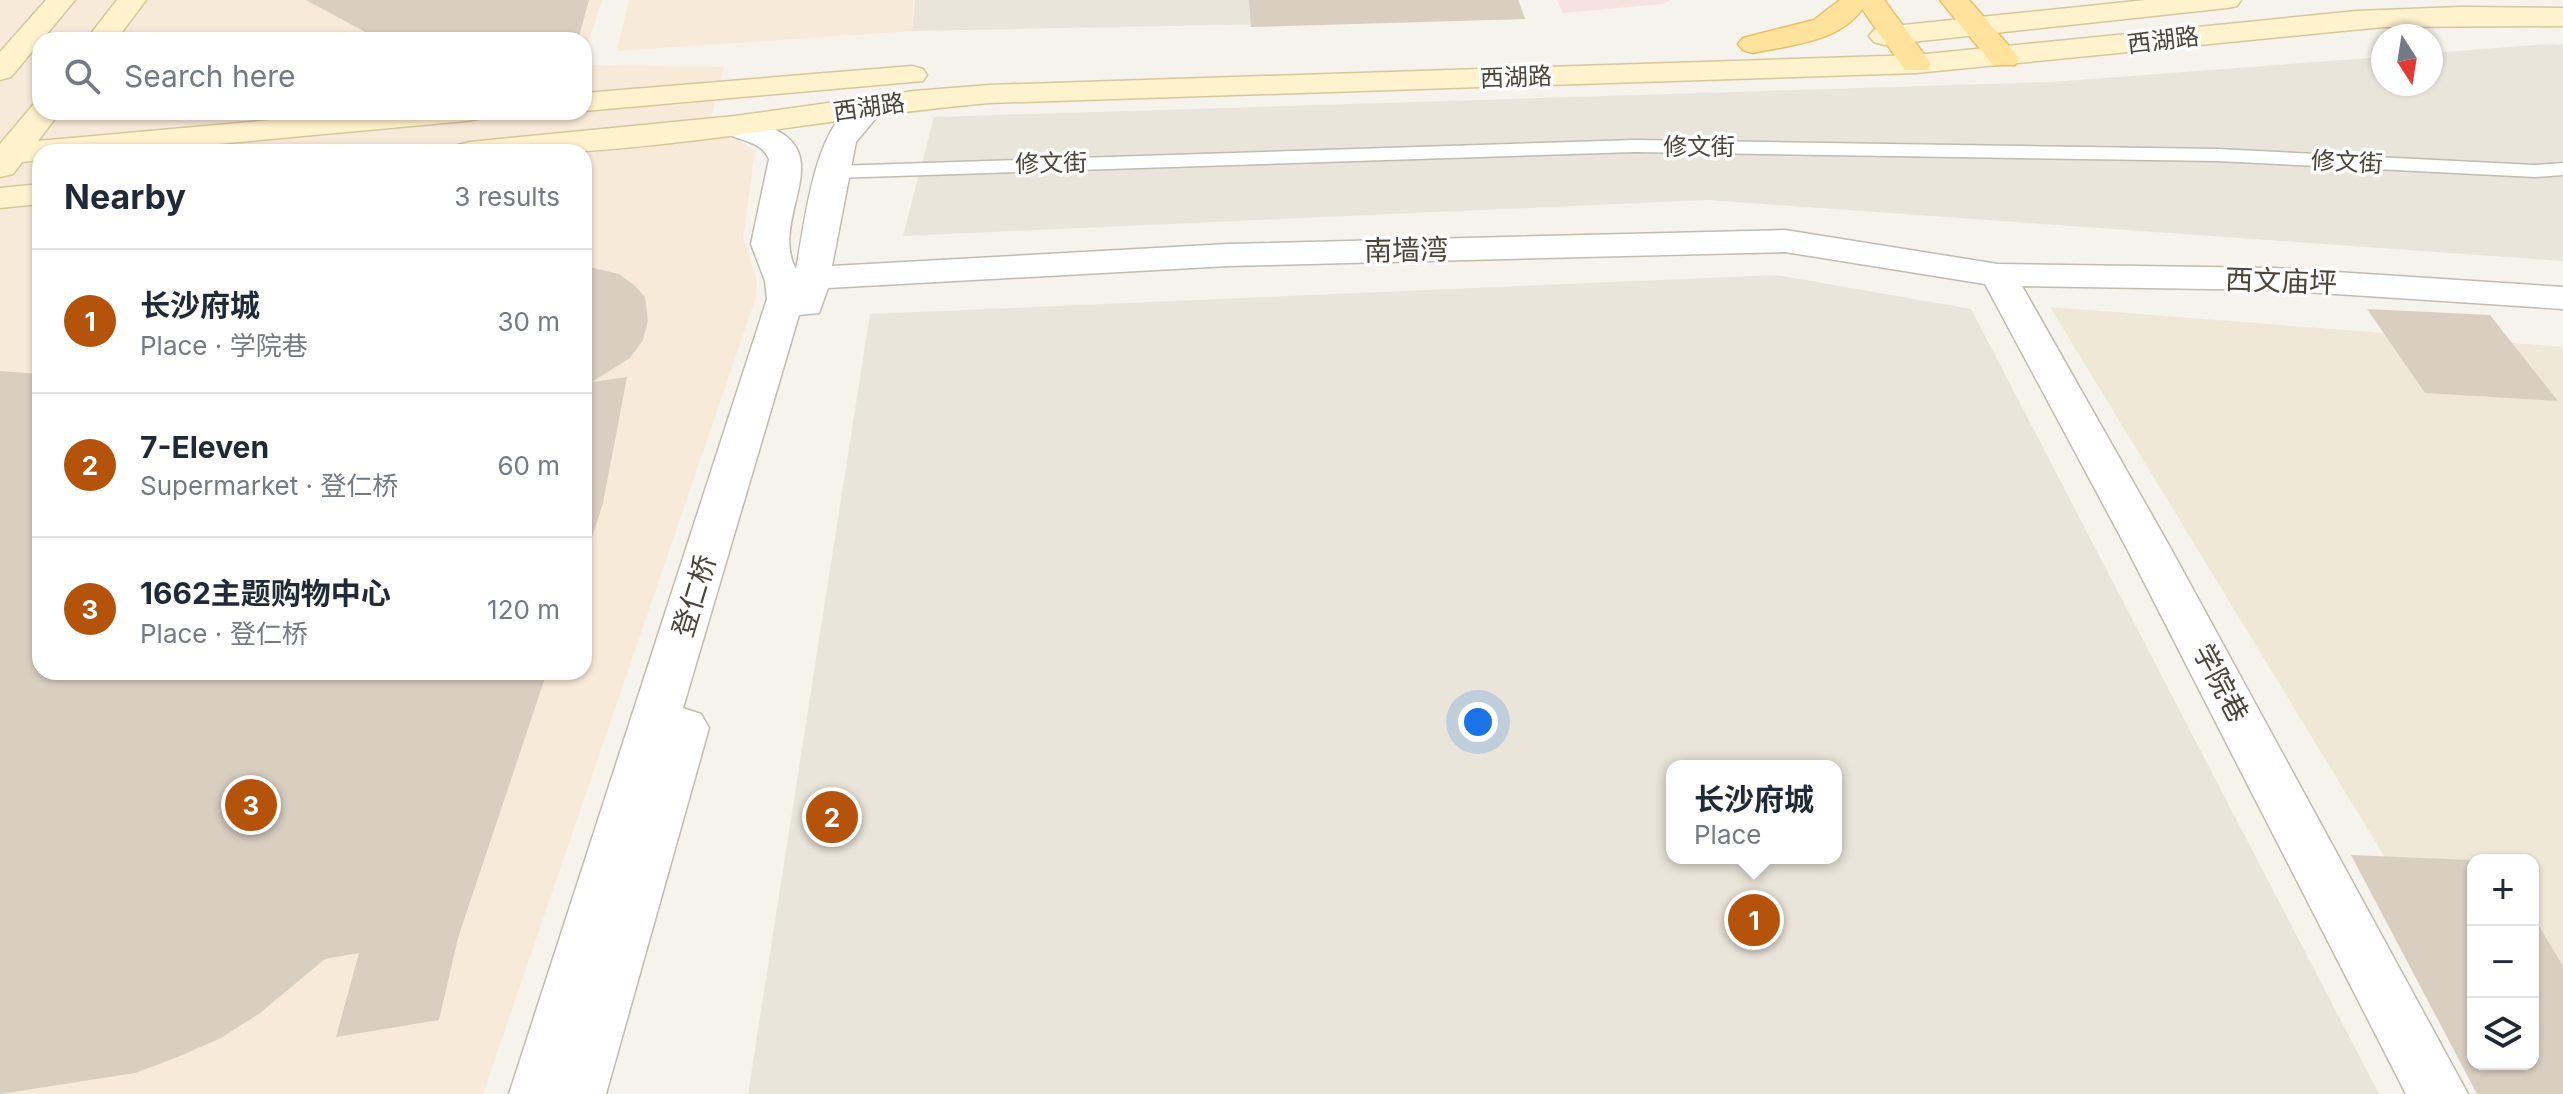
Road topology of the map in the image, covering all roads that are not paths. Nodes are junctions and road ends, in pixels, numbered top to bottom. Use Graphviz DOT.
graph roads {
  1 [pos="61,0"];
  2 [pos="132,0"];
  3 [pos="1854,0"];
  4 [pos="1870,0"];
  5 [pos="1954,0"];
  6 [pos="2227,0"];
  7 [pos="2563,17"];
  8 [pos="1978,28"];
  9 [pos="34,32"];
  10 [pos="107,32"];
  11 [pos="32,34"];
  12 [pos="1896,35"];
  13 [pos="1753,44"];
  14 [pos="2004,59"];
  15 [pos="1916,64"];
  16 [pos="0,71"];
  17 [pos="592,101"];
  18 [pos="870,106"];
  19 [pos="37,120"];
  20 [pos="89,120"];
  21 [pos="375,120"];
  22 [pos="735,126"];
  23 [pos="216,134"];
  24 [pos="131,144"];
  25 [pos="552,144"];
  26 [pos="32,156"];
  27 [pos="4,159"];
  28 [pos="2563,169"];
  29 [pos="835,172"];
  30 [pos="32,195"];
  31 [pos="0,198"];
  32 [pos="1998,275"];
  33 [pos="813,278"];
  34 [pos="2563,298"];
  35 [pos="539,1094"];
  36 [pos="576,1094"];
  37 [pos="2438,1094"];
  1 -- 9 [label="main road"];
  2 -- 10 [label="main road"];
  3 -- 13 [label="main road"];
  4 -- 12 [label="main road"];
  5 -- 8 [label="main road"];
  6 -- 8 [label="main road, 西湖路"];
  7 -- 14 [label="main road, 西湖路"];
  8 -- 12 [label="main road, 西湖路"];
  8 -- 14 [label="main road"];
  11 -- 16 [label="main road"];
  12 -- 13 [label="main road, 西湖路"];
  12 -- 15 [label="main road"];
  13 -- 17 [label="main road, 西湖路"];
  14 -- 15 [label="main road, 西湖路"];
  15 -- 18 [label="main road, 西湖路"];
  18 -- 22 [label="main road, 西湖路"];
  18 -- 29 [label="street, 登仁桥"];
  19 -- 27 [label="main road"];
  20 -- 23 [label="main road"];
  21 -- 23 [label="main road"];
  22 -- 25 [label="main road, 西湖路"];
  22 -- 35 [label="street, 登仁桥"];
  23 -- 24 [label="main road"];
  26 -- 27 [label="main road"];
  28 -- 29 [label="lane, 修文街"];
  29 -- 33 [label="street, 登仁桥"];
  30 -- 31 [label="main road"];
  32 -- 33 [label="street, 南墙湾"];
  32 -- 34 [label="street, 西文庙坪"];
  32 -- 37 [label="street, 学院巷"];
  33 -- 36 [label="street, 登仁桥"];
}
